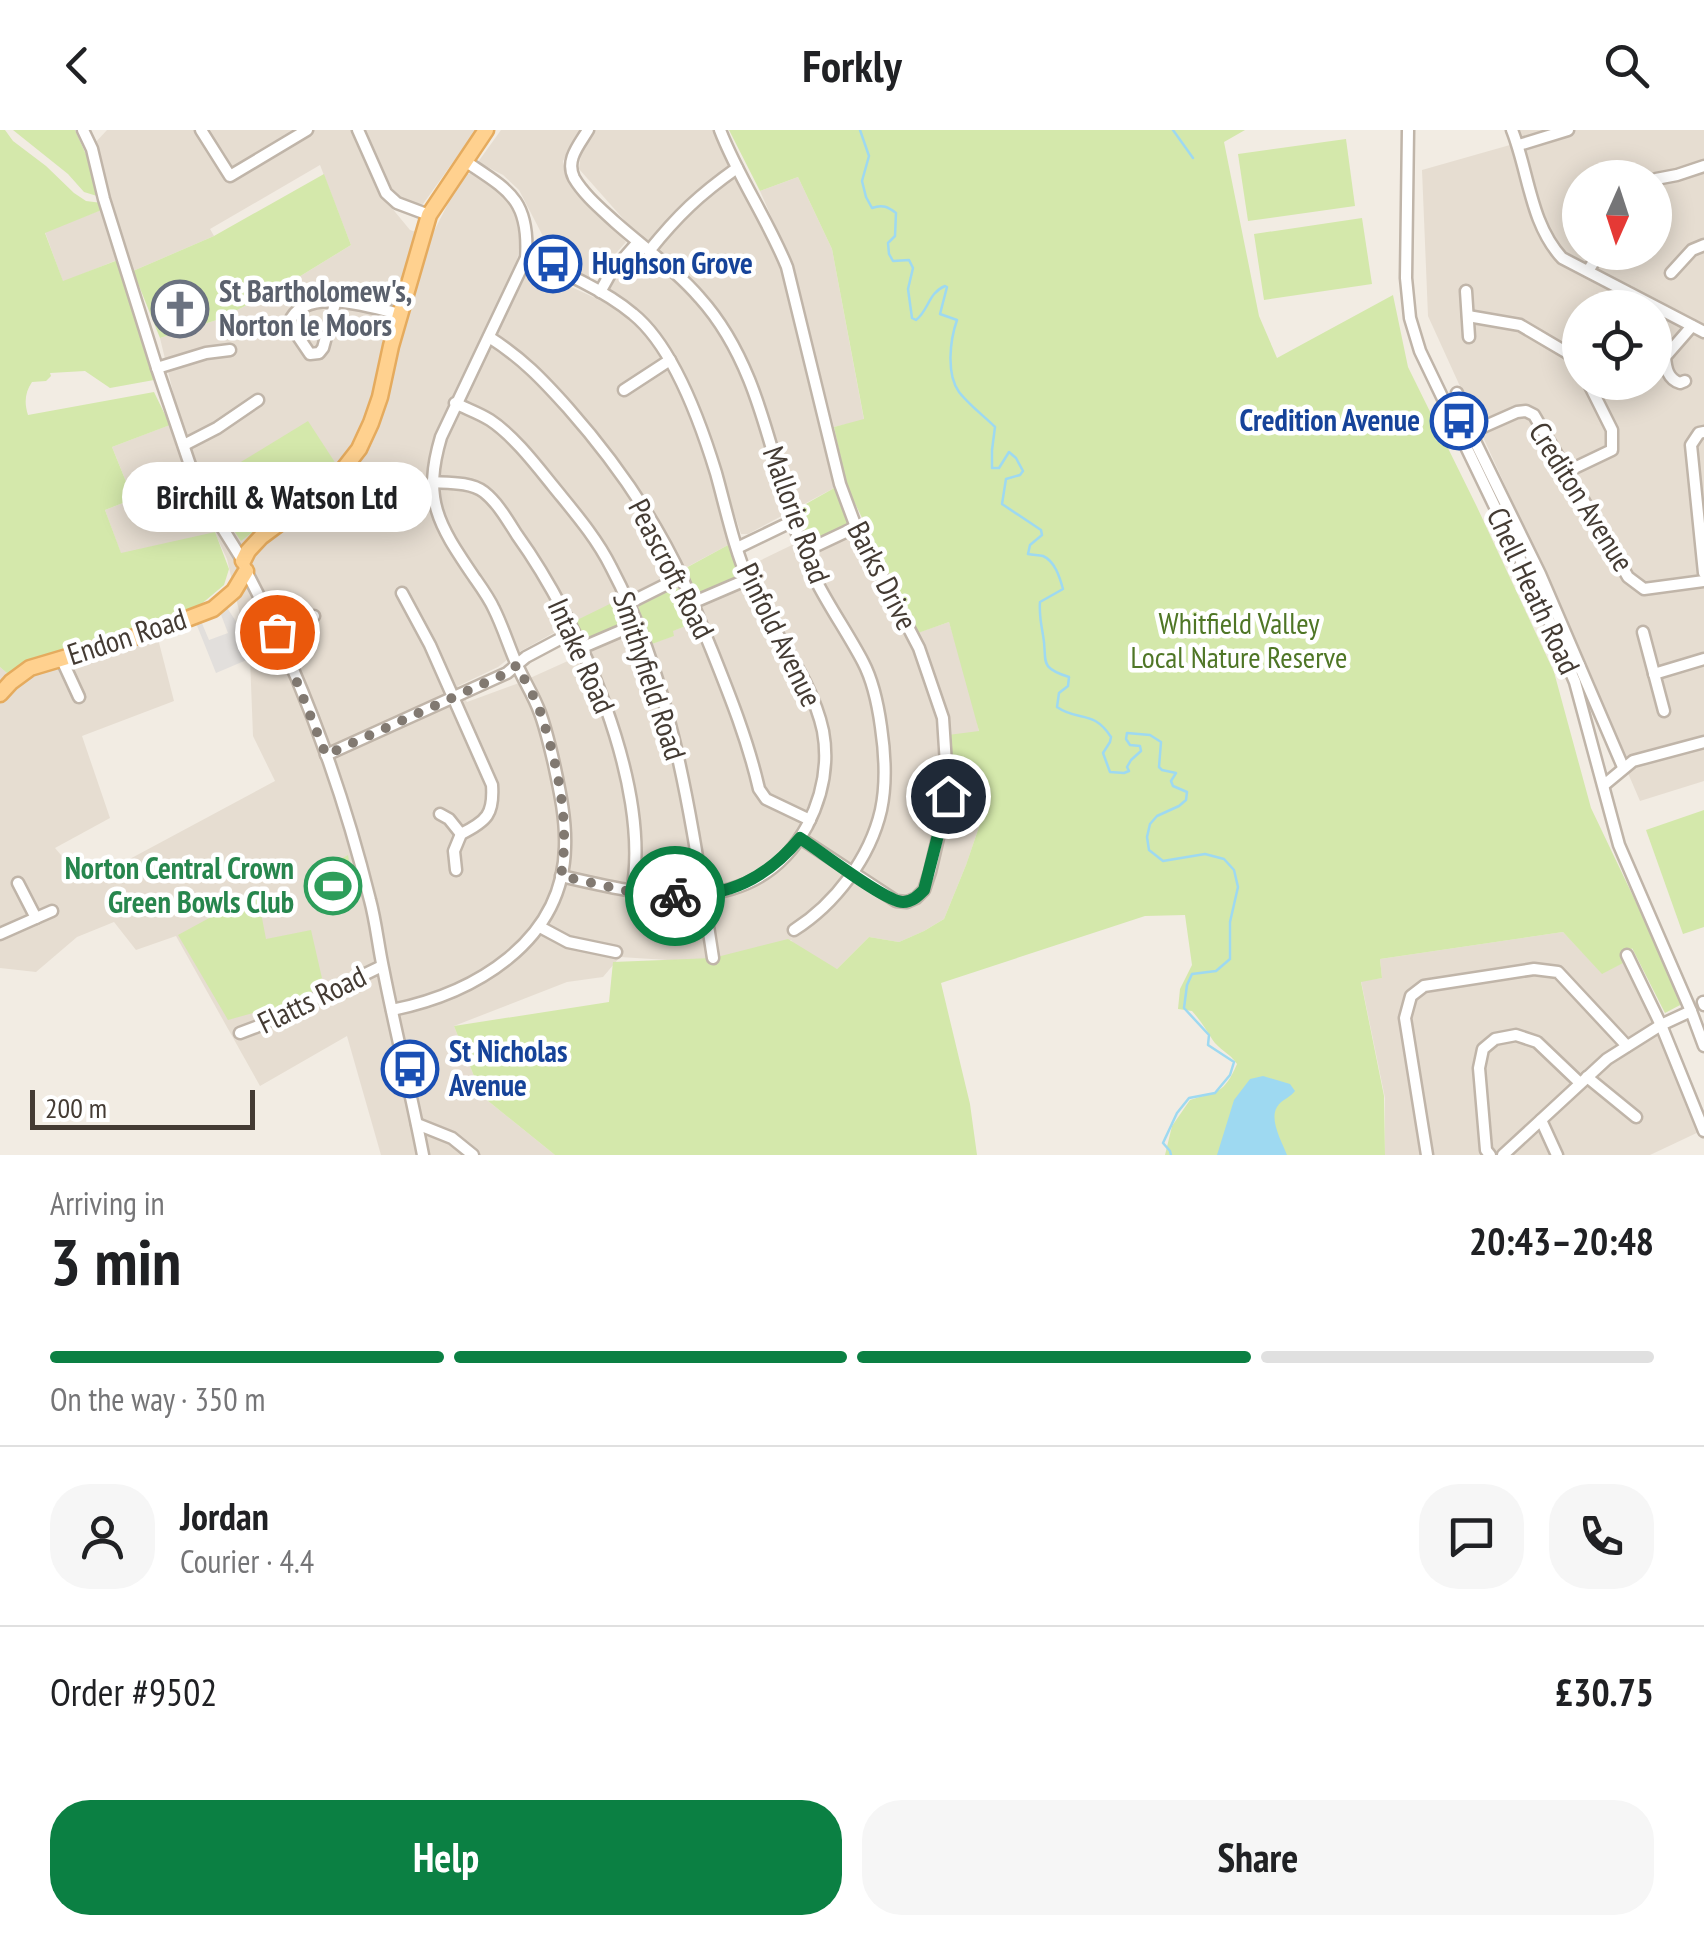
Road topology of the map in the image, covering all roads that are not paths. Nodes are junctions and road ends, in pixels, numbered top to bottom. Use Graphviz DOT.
graph roads {
  1 [pos="83,130"];
  2 [pos="201,130"];
  3 [pos="358,130"];
  4 [pos="486,130"];
  5 [pos="588,130"];
  6 [pos="720,130"];
  7 [pos="1408,130"];
  8 [pos="1512,130"];
  9 [pos="1568,130"];
  10 [pos="300,132"];
  11 [pos="1518,146"];
  12 [pos="464,161"];
  13 [pos="1704,166"];
  14 [pos="737,168"];
  15 [pos="1672,175"];
  16 [pos="429,215"];
  17 [pos="638,242"];
  18 [pos="1704,244"];
  19 [pos="649,252"];
  20 [pos="526,258"];
  21 [pos="1588,271"];
  22 [pos="1671,273"];
  23 [pos="1466,291"];
  24 [pos="600,292"];
  25 [pos="336,300"];
  26 [pos="401,314"];
  27 [pos="1468,316"];
  28 [pos="1692,326"];
  29 [pos="1704,332"];
  30 [pos="489,337"];
  31 [pos="1469,338"];
  32 [pos="230,350"];
  33 [pos="1562,350"];
  34 [pos="670,360"];
  35 [pos="157,368"];
  36 [pos="1686,382"];
  37 [pos="624,390"];
  38 [pos="1457,393"];
  39 [pos="258,400"];
  40 [pos="1597,400"];
  41 [pos="455,403"];
  42 [pos="1704,432"];
  43 [pos="1465,434"];
  44 [pos="184,445"];
  45 [pos="1568,472"];
  46 [pos="432,482"];
  47 [pos="793,521"];
  48 [pos="856,526"];
  49 [pos="737,548"];
  50 [pos="803,552"];
  51 [pos="245,566"];
  52 [pos="1704,573"];
  53 [pos="682,577"];
  54 [pos="748,579"];
  55 [pos="1704,581"];
  56 [pos="402,593"];
  57 [pos="692,603"];
  58 [pos="629,604"];
  59 [pos="314,616"];
  60 [pos="637,624"];
  61 [pos="277,632"];
  62 [pos="573,632"];
  63 [pos="1642,632"];
  64 [pos="580,648"];
  65 [pos="62,658"];
  66 [pos="1704,659"];
  67 [pos="517,665"];
  68 [pos="1654,674"];
  69 [pos="0,694"];
  70 [pos="79,696"];
  71 [pos="455,696"];
  72 [pos="1664,711"];
  73 [pos="1704,742"];
  74 [pos="326,755"];
  75 [pos="1623,767"];
  76 [pos="1604,785"];
  77 [pos="440,814"];
  78 [pos="810,820"];
  79 [pos="462,834"];
  80 [pos="800,838"];
  81 [pos="456,870"];
  82 [pos="851,872"];
  83 [pos="561,876"];
  84 [pos="18,883"];
  85 [pos="632,892"];
  86 [pos="704,894"];
  87 [pos="52,912"];
  88 [pos="36,918"];
  89 [pos="540,927"];
  90 [pos="794,930"];
  91 [pos="0,934"];
  92 [pos="616,952"];
  93 [pos="1627,955"];
  94 [pos="713,958"];
  95 [pos="382,966"];
  96 [pos="392,1010"];
  97 [pos="1691,1010"];
  98 [pos="1661,1025"];
  99 [pos="240,1033"];
  100 [pos="1627,1046"];
  101 [pos="1704,1046"];
  102 [pos="1584,1080"];
  103 [pos="1636,1117"];
  104 [pos="1540,1120"];
  105 [pos="417,1124"];
  106 [pos="1704,1131"];
  107 [pos="423,1155"];
  108 [pos="473,1155"];
  109 [pos="1427,1155"];
  110 [pos="1490,1155"];
  111 [pos="1502,1155"];
  112 [pos="1557,1155"];
  1 -- 35 [label="street"];
  2 -- 10 [label="street"];
  3 -- 16 [label="street"];
  4 -- 12 [label="main road, Endon Road"];
  5 -- 17 [label="street"];
  6 -- 14 [label="street, Barks Drive"];
  7 -- 43 [label="street, Chell Heath Road"];
  8 -- 11 [label="street"];
  9 -- 11 [label="street"];
  11 -- 21 [label="street"];
  12 -- 16 [label="main road, Endon Road"];
  12 -- 20 [label="street"];
  13 -- 15 [label="street"];
  14 -- 19 [label="street"];
  14 -- 48 [label="street, Barks Drive"];
  16 -- 26 [label="main road, Endon Road"];
  17 -- 19 [label="street, Mallorie Road"];
  17 -- 24 [label="street"];
  18 -- 22 [label="street"];
  19 -- 47 [label="street, Mallorie Road"];
  20 -- 24 [label="street, Pinfold Avenue"];
  20 -- 30 [label="street"];
  21 -- 28 [label="street"];
  23 -- 27 [label="street"];
  24 -- 34 [label="street, Pinfold Avenue"];
  25 -- 25 [label="street"];
  25 -- 26 [label="street"];
  26 -- 51 [label="main road, Endon Road"];
  27 -- 31 [label="street"];
  27 -- 33 [label="street"];
  28 -- 29 [label="street"];
  28 -- 36 [label="street"];
  30 -- 41 [label="street"];
  30 -- 53 [label="street, Peascroft Road"];
  32 -- 35 [label="street"];
  34 -- 37 [label="street"];
  34 -- 49 [label="street, Pinfold Avenue"];
  35 -- 44 [label="street"];
  38 -- 43 [label="street, Chell Heath Road"];
  39 -- 44 [label="street"];
  40 -- 45 [label="street"];
  41 -- 46 [label="street"];
  41 -- 58 [label="street, Smithyfield Road"];
  42 -- 52 [label="street"];
  43 -- 45 [label="street, Crediton Avenue"];
  43 -- 75 [label="street, Chell Heath Road"];
  43 -- 76 [label="street, Chell Heath Road"];
  44 -- 51 [label="street"];
  45 -- 55 [label="street, Crediton Avenue"];
  46 -- 62 [label="street, Intake Road"];
  46 -- 67 [label="street"];
  47 -- 49 [label="street"];
  47 -- 50 [label="street, Mallorie Road"];
  48 -- 50 [label="street"];
  48 -- 82 [label="street, Barks Drive"];
  49 -- 54 [label="street, Pinfold Avenue"];
  50 -- 82 [label="street, Mallorie Road"];
  51 -- 61 [label="street"];
  51 -- 65 [label="main road, Endon Road"];
  53 -- 57 [label="street, Peascroft Road"];
  53 -- 58 [label="street"];
  54 -- 57 [label="street"];
  54 -- 78 [label="street, Pinfold Avenue"];
  56 -- 71 [label="street"];
  57 -- 78 [label="street, Peascroft Road"];
  58 -- 60 [label="street, Smithyfield Road"];
  59 -- 61 [label="street"];
  60 -- 64 [label="street"];
  60 -- 86 [label="street, Smithyfield Road"];
  61 -- 74 [label="street"];
  62 -- 64 [label="street, Intake Road"];
  62 -- 67 [label="street"];
  63 -- 68 [label="street"];
  64 -- 85 [label="street, Intake Road"];
  65 -- 69 [label="main road, Endon Road"];
  65 -- 70 [label="street"];
  66 -- 68 [label="street"];
  67 -- 71 [label="street"];
  67 -- 83 [label="street"];
  68 -- 72 [label="street"];
  71 -- 74 [label="street"];
  71 -- 79 [label="street"];
  73 -- 75 [label="street"];
  74 -- 95 [label="street"];
  75 -- 76 [label="street"];
  76 -- 97 [label="street, Chell Heath Road"];
  77 -- 79 [label="street"];
  78 -- 80 [label="street, Pinfold Avenue"];
  79 -- 81 [label="street"];
  80 -- 82 [label="street, Barks Drive"];
  80 -- 86 [label="street, Pinfold Avenue"];
  82 -- 90 [label="street, Mallorie Road"];
  83 -- 85 [label="street, Pinfold Avenue"];
  83 -- 89 [label="street"];
  84 -- 88 [label="street"];
  85 -- 86 [label="street, Pinfold Avenue"];
  86 -- 94 [label="street, Smithyfield Road"];
  87 -- 88 [label="street"];
  88 -- 91 [label="street"];
  89 -- 92 [label="street"];
  89 -- 96 [label="street"];
  93 -- 98 [label="street"];
  95 -- 96 [label="street"];
  95 -- 99 [label="street, Flatts Road"];
  96 -- 105 [label="street"];
  97 -- 98 [label="street"];
  97 -- 101 [label="street, Chell Heath Road"];
  98 -- 100 [label="street"];
  98 -- 106 [label="street"];
  100 -- 102 [label="street"];
  100 -- 109 [label="street"];
  102 -- 103 [label="street"];
  102 -- 104 [label="street"];
  102 -- 110 [label="street"];
  104 -- 111 [label="street"];
  104 -- 112 [label="street"];
  105 -- 107 [label="street"];
  105 -- 108 [label="street"];
}
